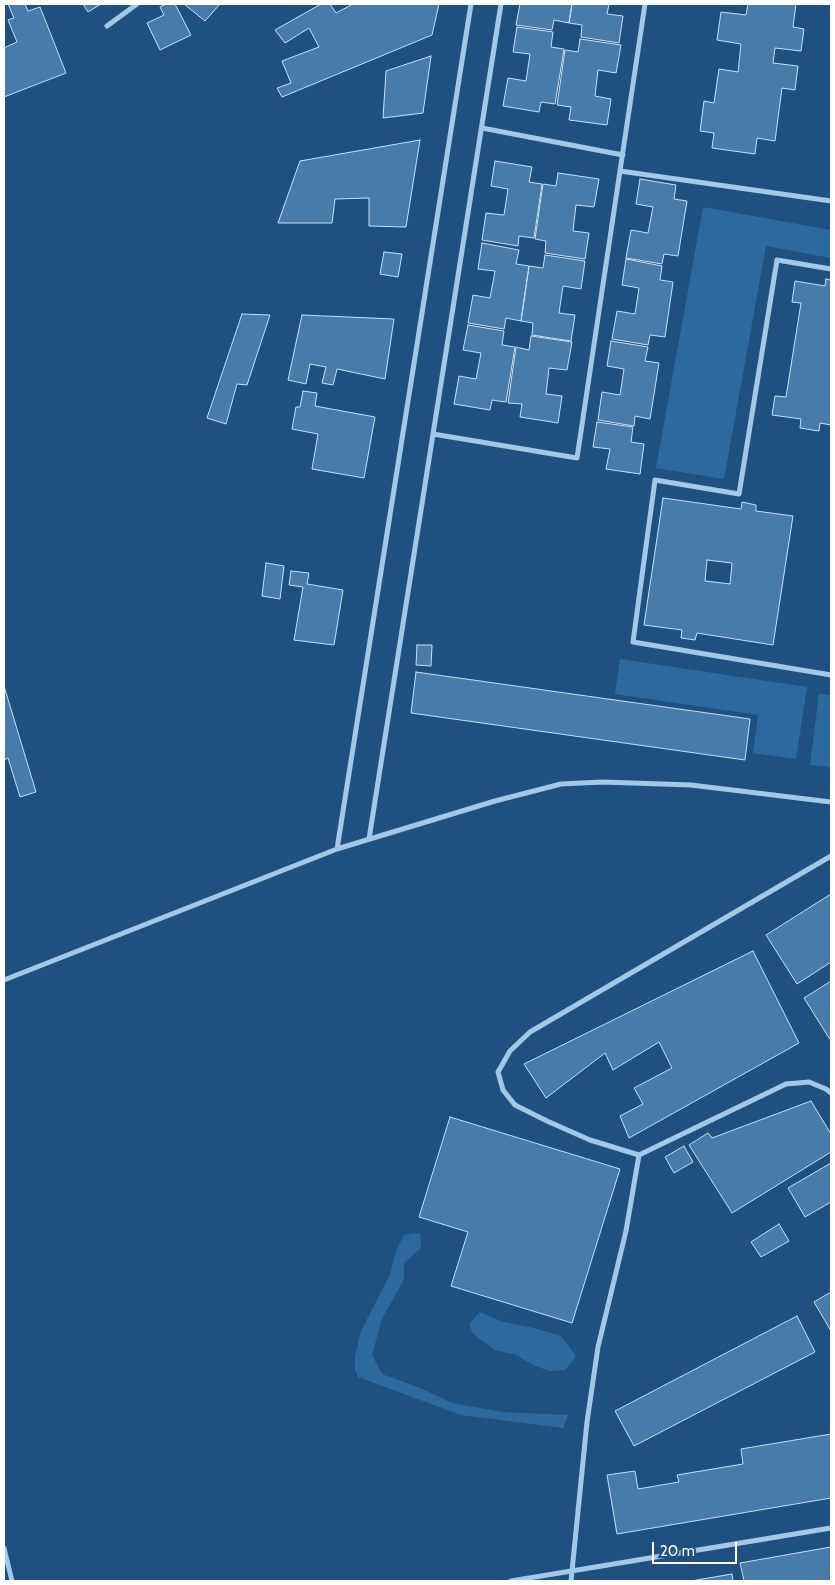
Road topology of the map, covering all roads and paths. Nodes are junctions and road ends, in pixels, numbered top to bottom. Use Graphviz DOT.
graph roads {
  1 [pos="136,4"];
  2 [pos="471,4"];
  3 [pos="501,4"];
  4 [pos="645,4"];
  5 [pos="108,26"];
  6 [pos="482,128"];
  7 [pos="623,155"];
  8 [pos="620,171"];
  9 [pos="831,201"];
  10 [pos="831,269"];
  11 [pos="433,434"];
  12 [pos="831,675"];
  13 [pos="831,802"];
  14 [pos="369,839"];
  15 [pos="337,849"];
  16 [pos="831,856"];
  17 [pos="4,980"];
  18 [pos="831,1093"];
  19 [pos="639,1155"];
  20 [pos="831,1528"];
  21 [pos="4,1548"];
  22 [pos="572,1572"];
  23 [pos="12,1581"];
  24 [pos="511,1581"];
  25 [pos="571,1581"];
  1 -- 5 [label="street"];
  2 -- 15 [label="street"];
  3 -- 6 [label="street"];
  4 -- 7 [label="street"];
  6 -- 7 [label="street"];
  6 -- 11 [label="street"];
  7 -- 8 [label="street"];
  8 -- 9 [label="street"];
  8 -- 11 [label="street"];
  10 -- 12 [label="street"];
  11 -- 14 [label="street"];
  13 -- 14 [label="street"];
  14 -- 15 [label="street"];
  15 -- 17 [label="street"];
  16 -- 19 [label="street"];
  18 -- 19 [label="street"];
  19 -- 22 [label="street"];
  20 -- 22 [label="street"];
  21 -- 23 [label="street"];
  22 -- 24 [label="street"];
  22 -- 25 [label="street"];
}
